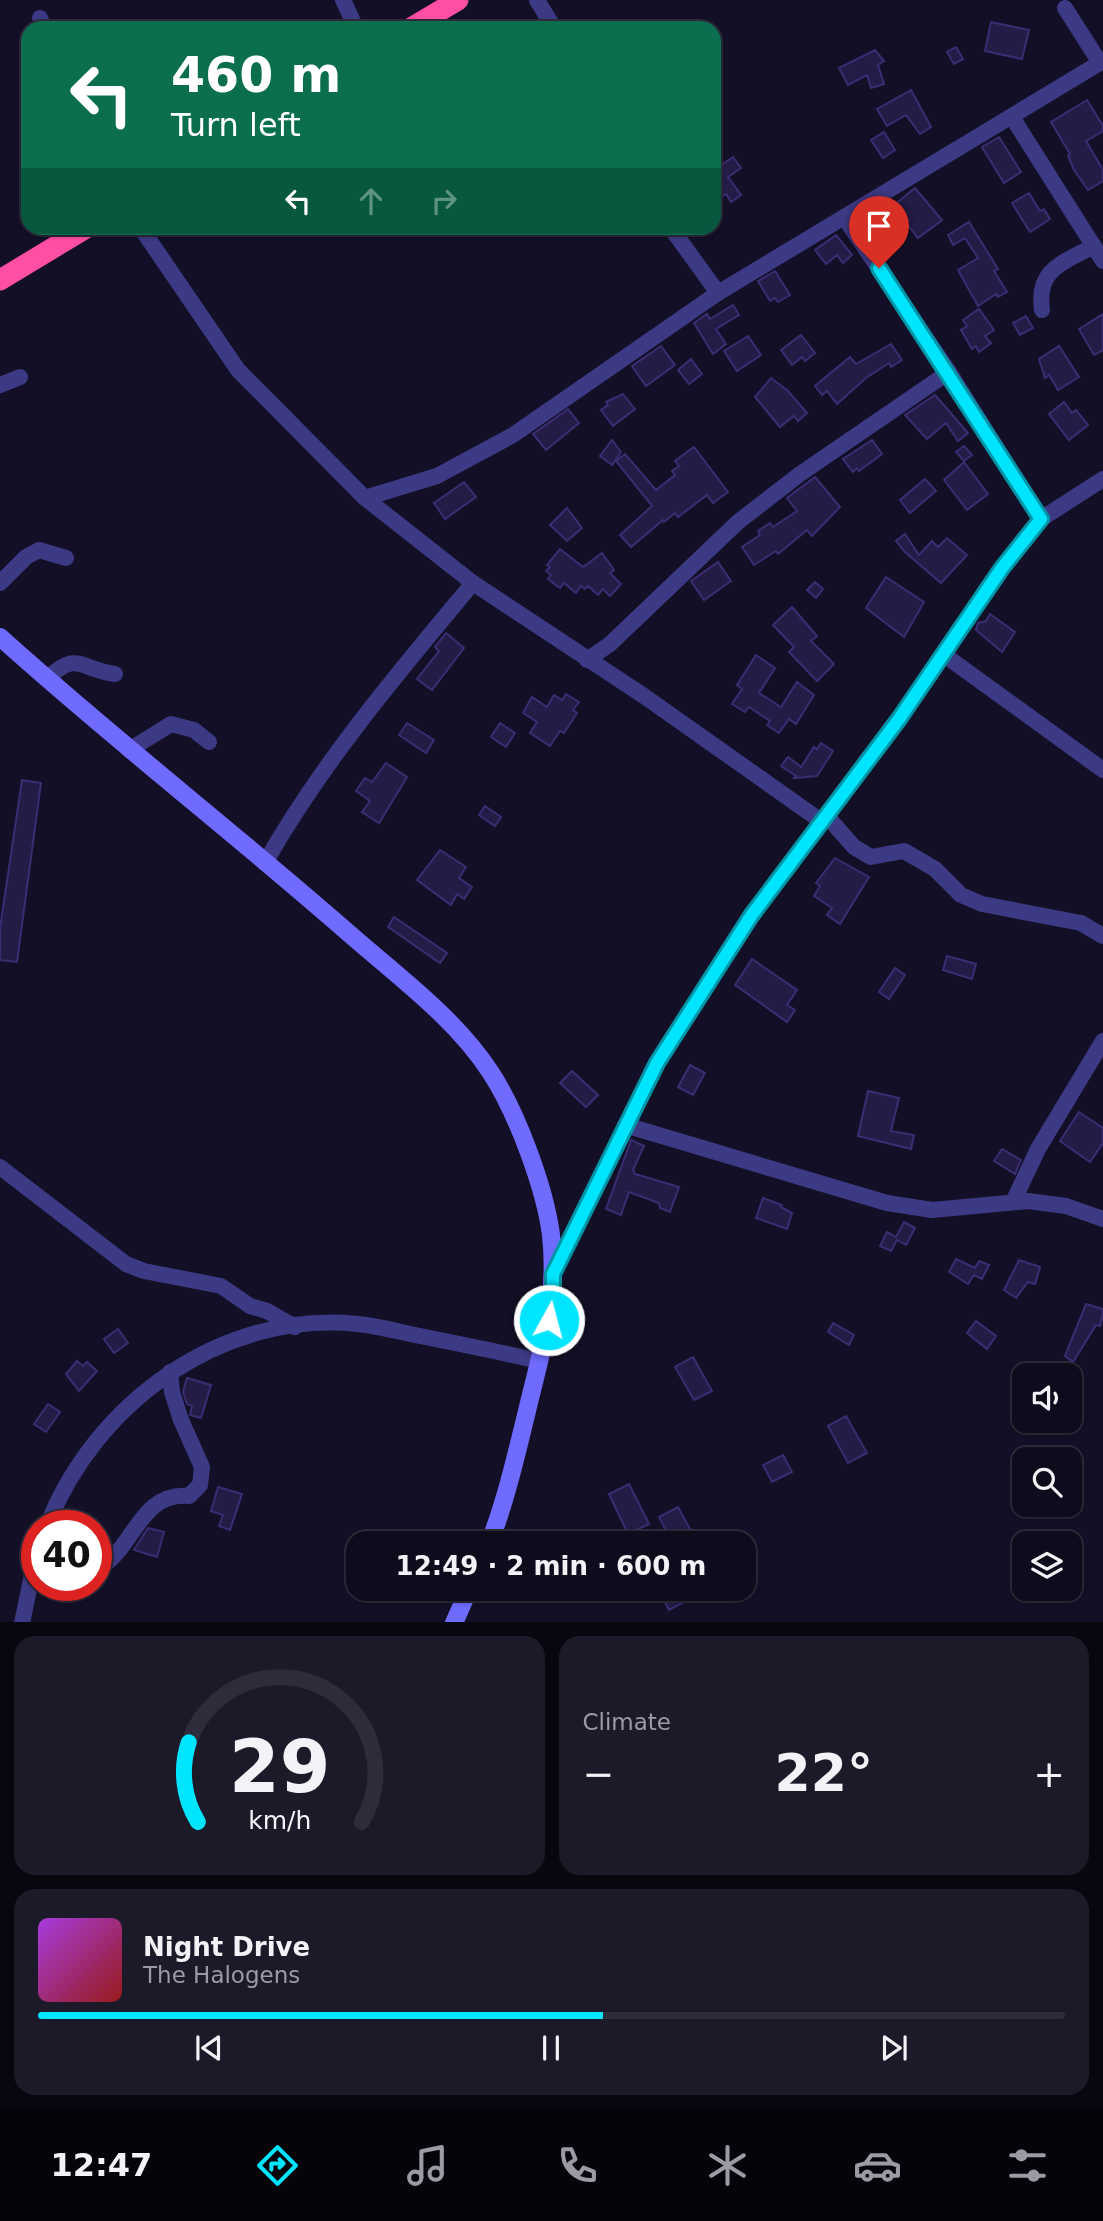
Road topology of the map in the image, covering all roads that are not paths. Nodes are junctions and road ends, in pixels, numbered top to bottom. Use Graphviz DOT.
graph roads {
  1 [pos="343,0"];
  2 [pos="457,0"];
  3 [pos="537,0"];
  4 [pos="1065,8"];
  5 [pos="353,21"];
  6 [pos="422,21"];
  7 [pos="550,21"];
  8 [pos="1102,62"];
  9 [pos="1012,117"];
  10 [pos="844,217"];
  11 [pos="74,235"];
  12 [pos="146,235"];
  13 [pos="676,235"];
  14 [pos="1094,246"];
  15 [pos="1103,261"];
  16 [pos="0,280"];
  17 [pos="718,293"];
  18 [pos="1042,310"];
  19 [pos="949,372"];
  20 [pos="20,377"];
  21 [pos="0,385"];
  22 [pos="1103,479"];
  23 [pos="365,498"];
  24 [pos="1041,519"];
  25 [pos="66,558"];
  26 [pos="0,583"];
  27 [pos="473,583"];
  28 [pos="0,637"];
  29 [pos="943,654"];
  30 [pos="587,660"];
  31 [pos="115,674"];
  32 [pos="47,679"];
  33 [pos="209,742"];
  34 [pos="129,750"];
  35 [pos="1103,770"];
  36 [pos="824,818"];
  37 [pos="265,863"];
  38 [pos="1103,936"];
  39 [pos="1103,1041"];
  40 [pos="625,1125"];
  41 [pos="0,1167"];
  42 [pos="1013,1202"];
  43 [pos="1103,1219"];
  44 [pos="553,1274"];
  45 [pos="295,1326"];
  46 [pos="539,1361"];
  47 [pos="170,1371"];
  48 [pos="53,1510"];
  49 [pos="494,1531"];
  50 [pos="112,1559"];
  51 [pos="27,1601"];
  52 [pos="464,1601"];
  53 [pos="22,1622"];
  54 [pos="454,1622"];
  1 -- 5 [label="street"];
  2 -- 6 [label="highway"];
  3 -- 7 [label="street"];
  4 -- 8 [label="street"];
  8 -- 9 [label="street"];
  9 -- 10 [label="street"];
  9 -- 14 [label="street"];
  10 -- 17 [label="street"];
  10 -- 19 [label="street"];
  11 -- 16 [label="highway"];
  12 -- 23 [label="street"];
  13 -- 17 [label="street"];
  14 -- 15 [label="street"];
  14 -- 18 [label="street"];
  17 -- 23 [label="street"];
  19 -- 24 [label="street"];
  19 -- 30 [label="street"];
  20 -- 21 [label="street"];
  22 -- 24 [label="street"];
  23 -- 27 [label="street"];
  24 -- 29 [label="street"];
  25 -- 26 [label="street"];
  27 -- 30 [label="street"];
  27 -- 37 [label="street"];
  28 -- 32 [label="street"];
  29 -- 35 [label="street"];
  29 -- 36 [label="street"];
  30 -- 36 [label="street"];
  31 -- 32 [label="street"];
  32 -- 34 [label="street"];
  33 -- 34 [label="street"];
  34 -- 37 [label="street"];
  36 -- 38 [label="street"];
  36 -- 40 [label="street"];
  37 -- 44 [label="street"];
  39 -- 42 [label="street"];
  40 -- 42 [label="street"];
  40 -- 44 [label="street"];
  41 -- 45 [label="street"];
  42 -- 43 [label="street"];
  44 -- 46 [label="street"];
  45 -- 46 [label="street"];
  45 -- 47 [label="street"];
  46 -- 49 [label="street"];
  47 -- 48 [label="street"];
  47 -- 50 [label="street"];
  51 -- 53 [label="street"];
  52 -- 54 [label="street"];
}
